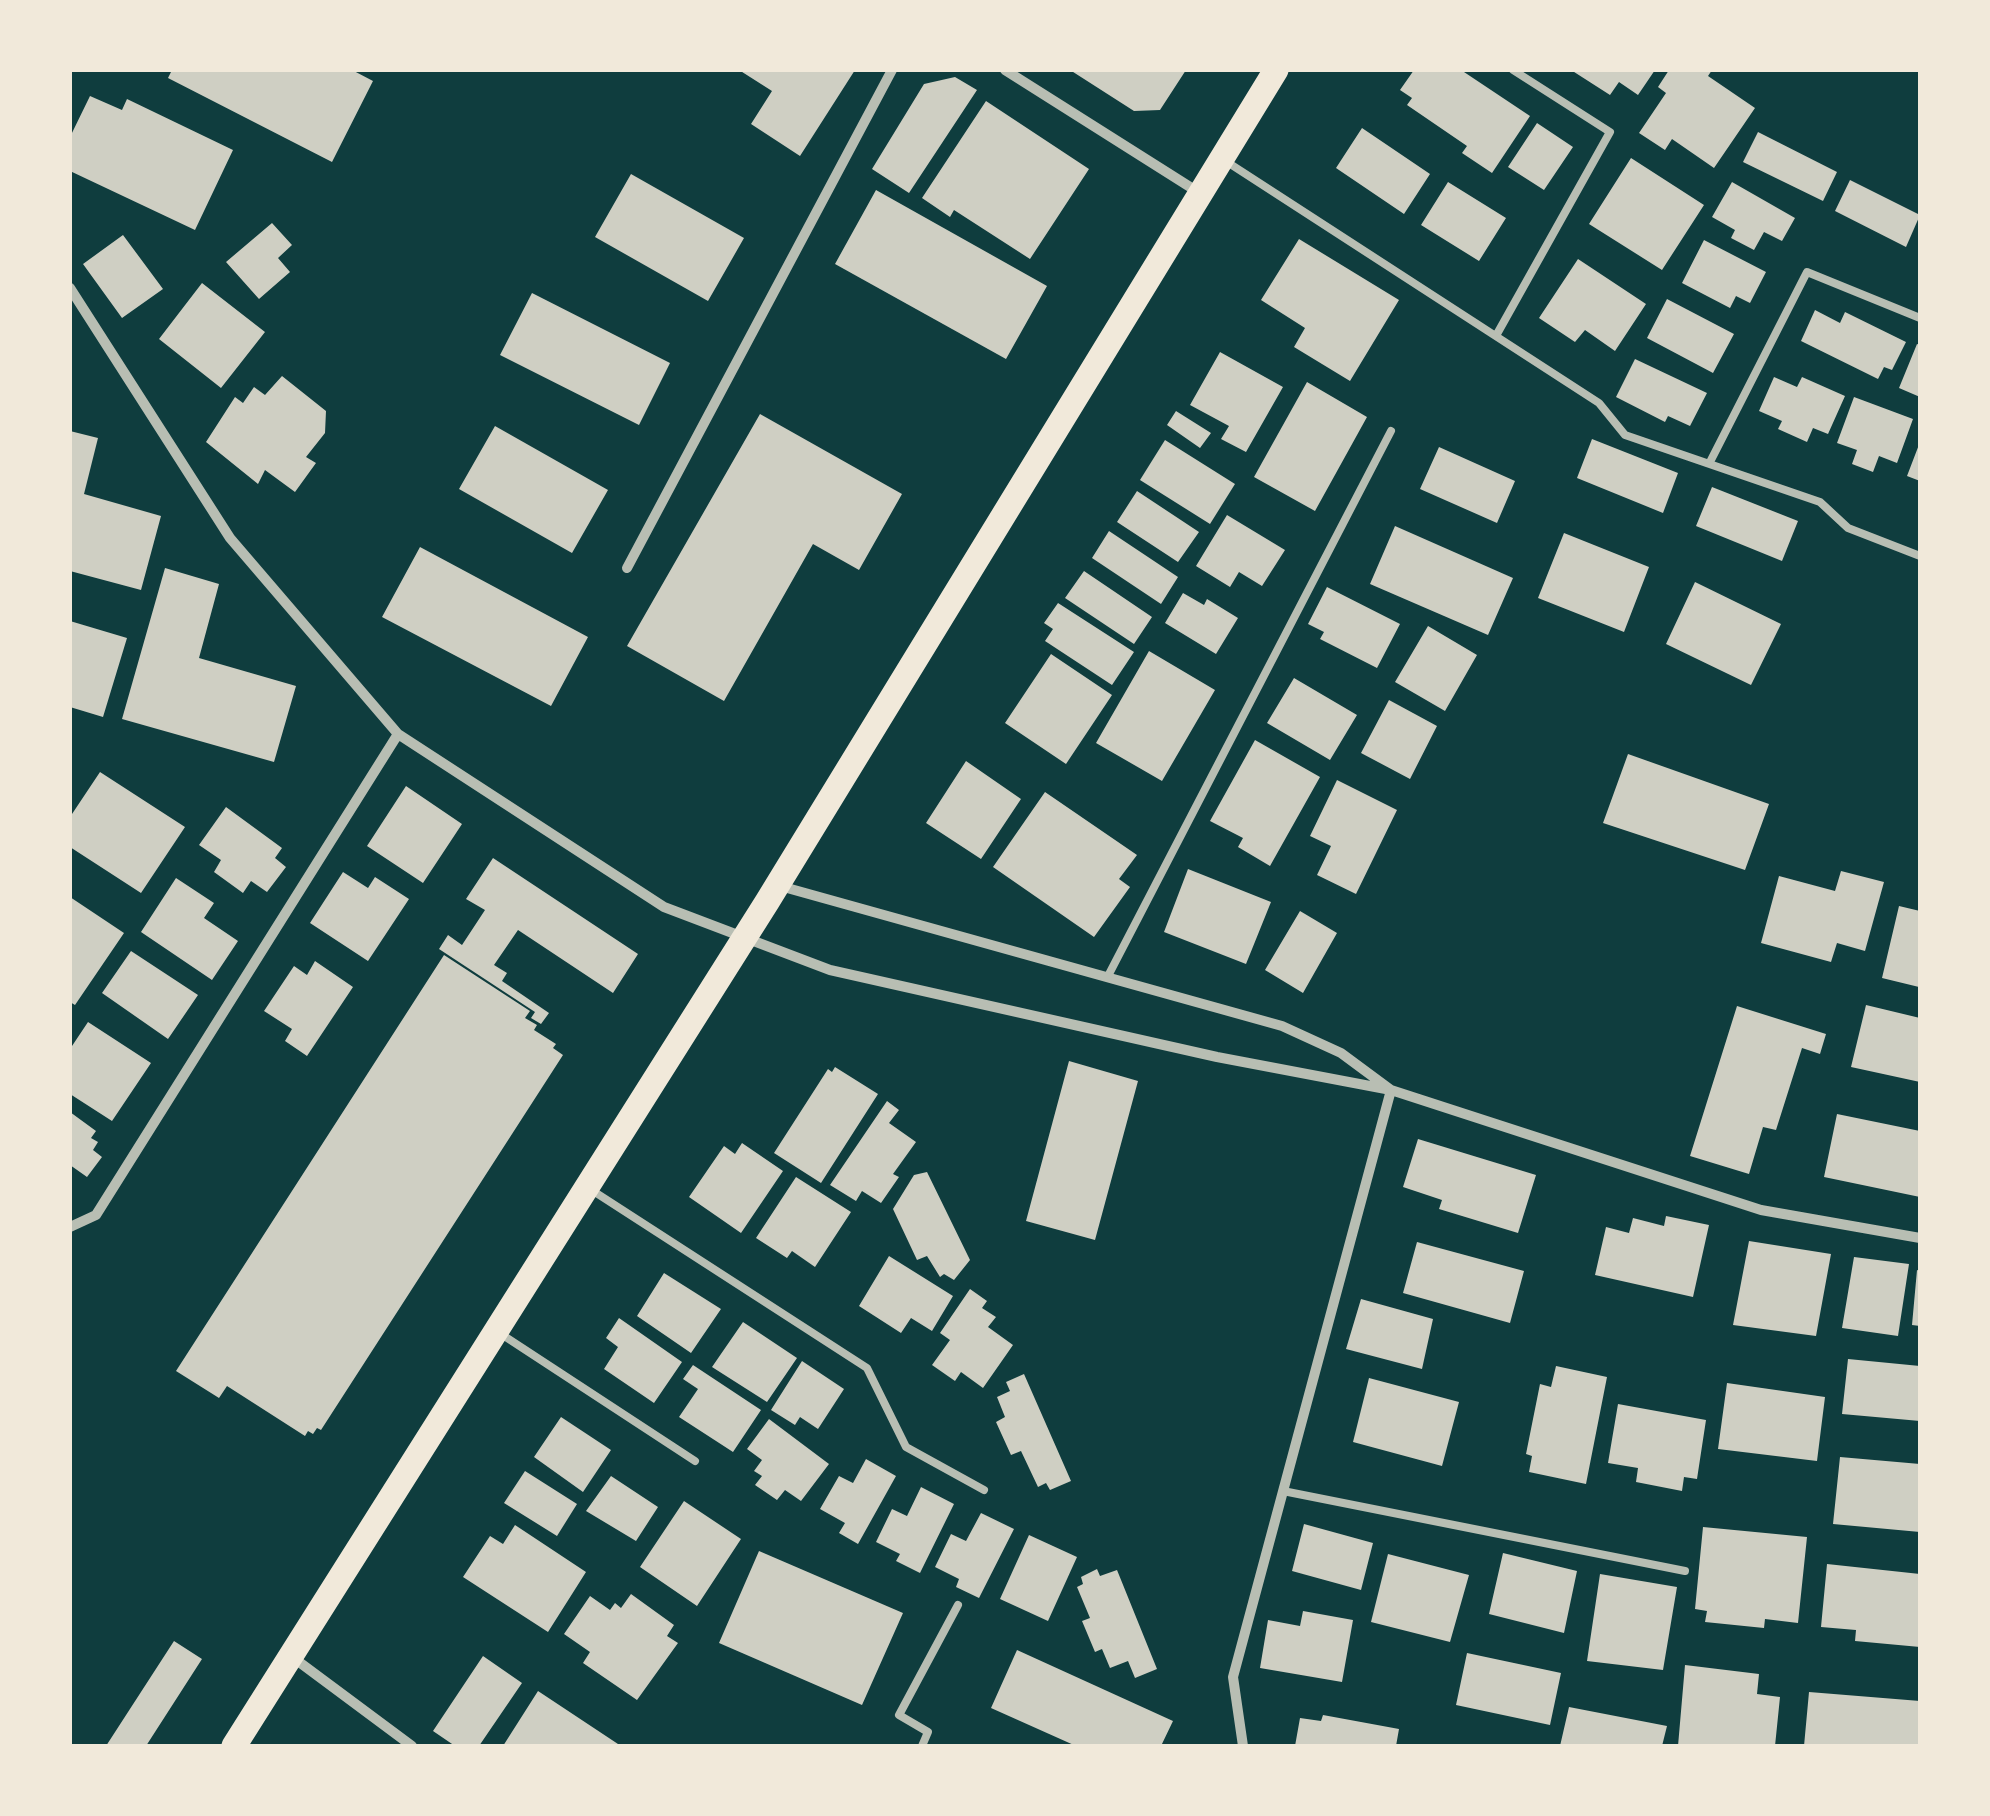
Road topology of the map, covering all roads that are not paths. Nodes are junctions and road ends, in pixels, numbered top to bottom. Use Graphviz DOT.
graph roads {
  1 [pos="892,70"];
  2 [pos="1005,70"];
  3 [pos="1276,70"];
  4 [pos="1513,70"];
  5 [pos="1220,158"];
  6 [pos="1199,192"];
  7 [pos="70,288"];
  8 [pos="1920,318"];
  9 [pos="1497,334"];
  10 [pos="1391,431"];
  11 [pos="1710,462"];
  12 [pos="1920,556"];
  13 [pos="627,568"];
  14 [pos="398,734"];
  15 [pos="772,894"];
  16 [pos="1108,976"];
  17 [pos="1391,1090"];
  18 [pos="586,1187"];
  19 [pos="70,1227"];
  20 [pos="1920,1238"];
  21 [pos="496,1330"];
  22 [pos="695,1461"];
  23 [pos="984,1490"];
  24 [pos="1284,1491"];
  25 [pos="1685,1571"];
  26 [pos="958,1605"];
  27 [pos="290,1656"];
  28 [pos="234,1746"];
  29 [pos="412,1746"];
  30 [pos="922,1746"];
  31 [pos="1243,1746"];
  1 -- 13 [label="street"];
  2 -- 6 [label="street"];
  3 -- 5 [label="main road"];
  4 -- 9 [label="lane"];
  5 -- 6 [label="main road"];
  5 -- 9 [label="lane"];
  6 -- 15 [label="main road"];
  7 -- 14 [label="street"];
  8 -- 11 [label="lane"];
  9 -- 11 [label="lane"];
  10 -- 16 [label="lane"];
  11 -- 12 [label="lane"];
  14 -- 17 [label="street"];
  14 -- 19 [label="street"];
  15 -- 16 [label="street"];
  15 -- 18 [label="main road"];
  16 -- 17 [label="street"];
  17 -- 20 [label="street"];
  17 -- 24 [label="street"];
  18 -- 21 [label="main road"];
  18 -- 23 [label="lane"];
  21 -- 22 [label="lane"];
  21 -- 27 [label="main road"];
  24 -- 25 [label="lane"];
  24 -- 31 [label="street"];
  26 -- 30 [label="lane"];
  27 -- 28 [label="main road"];
  27 -- 29 [label="street"];
}
